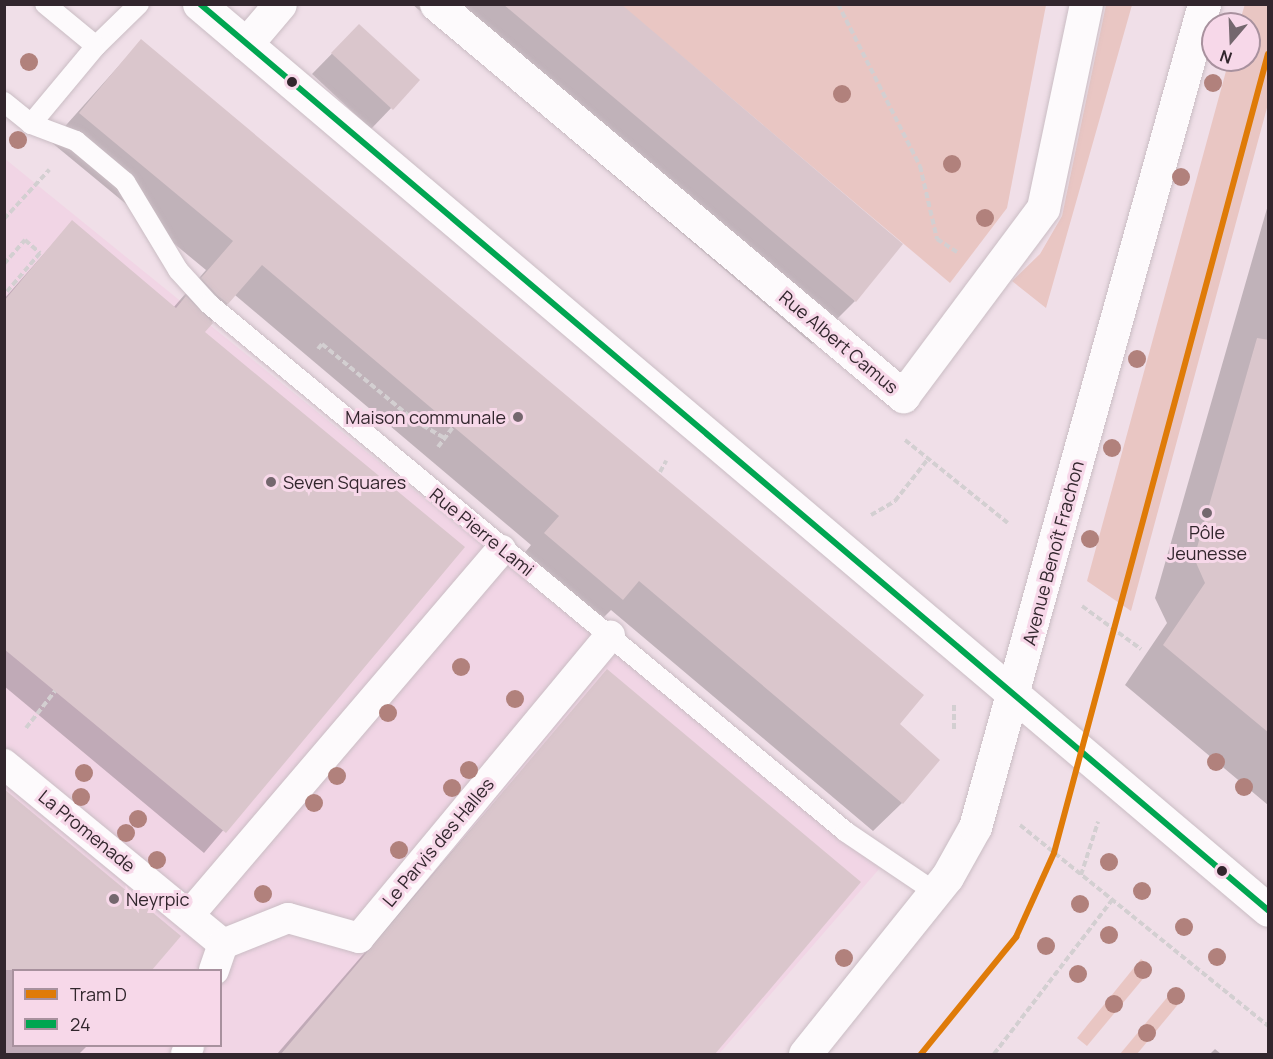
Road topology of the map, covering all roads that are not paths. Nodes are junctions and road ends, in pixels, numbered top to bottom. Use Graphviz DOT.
graph roads {
  1 [pos="45,4"];
  2 [pos="139,4"];
  3 [pos="199,4"];
  4 [pos="280,4"];
  5 [pos="436,4"];
  6 [pos="1086,4"];
  7 [pos="1204,4"];
  8 [pos="246,44"];
  9 [pos="96,46"];
  10 [pos="4,102"];
  11 [pos="31,124"];
  12 [pos="501,550"];
  13 [pos="610,636"];
  14 [pos="1016,695"];
  15 [pos="4,764"];
  16 [pos="935,892"];
  17 [pos="1269,910"];
  18 [pos="190,914"];
  19 [pos="219,957"];
  20 [pos="805,1054"];
  1 -- 9 [label="lane"];
  2 -- 9 [label="lane"];
  3 -- 8 [label="street"];
  4 -- 8 [label="street"];
  5 -- 6 [label="street, Rue Albert Camus"];
  7 -- 14 [label="street, Avenue Benoît Frachon"];
  8 -- 14 [label="street"];
  9 -- 11 [label="lane"];
  10 -- 11 [label="lane, Rue Pierre Lami"];
  11 -- 12 [label="lane, Rue Pierre Lami"];
  12 -- 13 [label="lane, Rue Pierre Lami"];
  12 -- 18 [label="street"];
  13 -- 16 [label="lane, Rue Pierre Lami"];
  13 -- 19 [label="street, Le Parvis des Halles"];
  14 -- 16 [label="street, Avenue Benoît Frachon"];
  14 -- 17 [label="street"];
  15 -- 18 [label="street, La Promenade"];
  16 -- 20 [label="street, Avenue Benoît Frachon"];
  18 -- 19 [label="street, La Promenade"];
}
